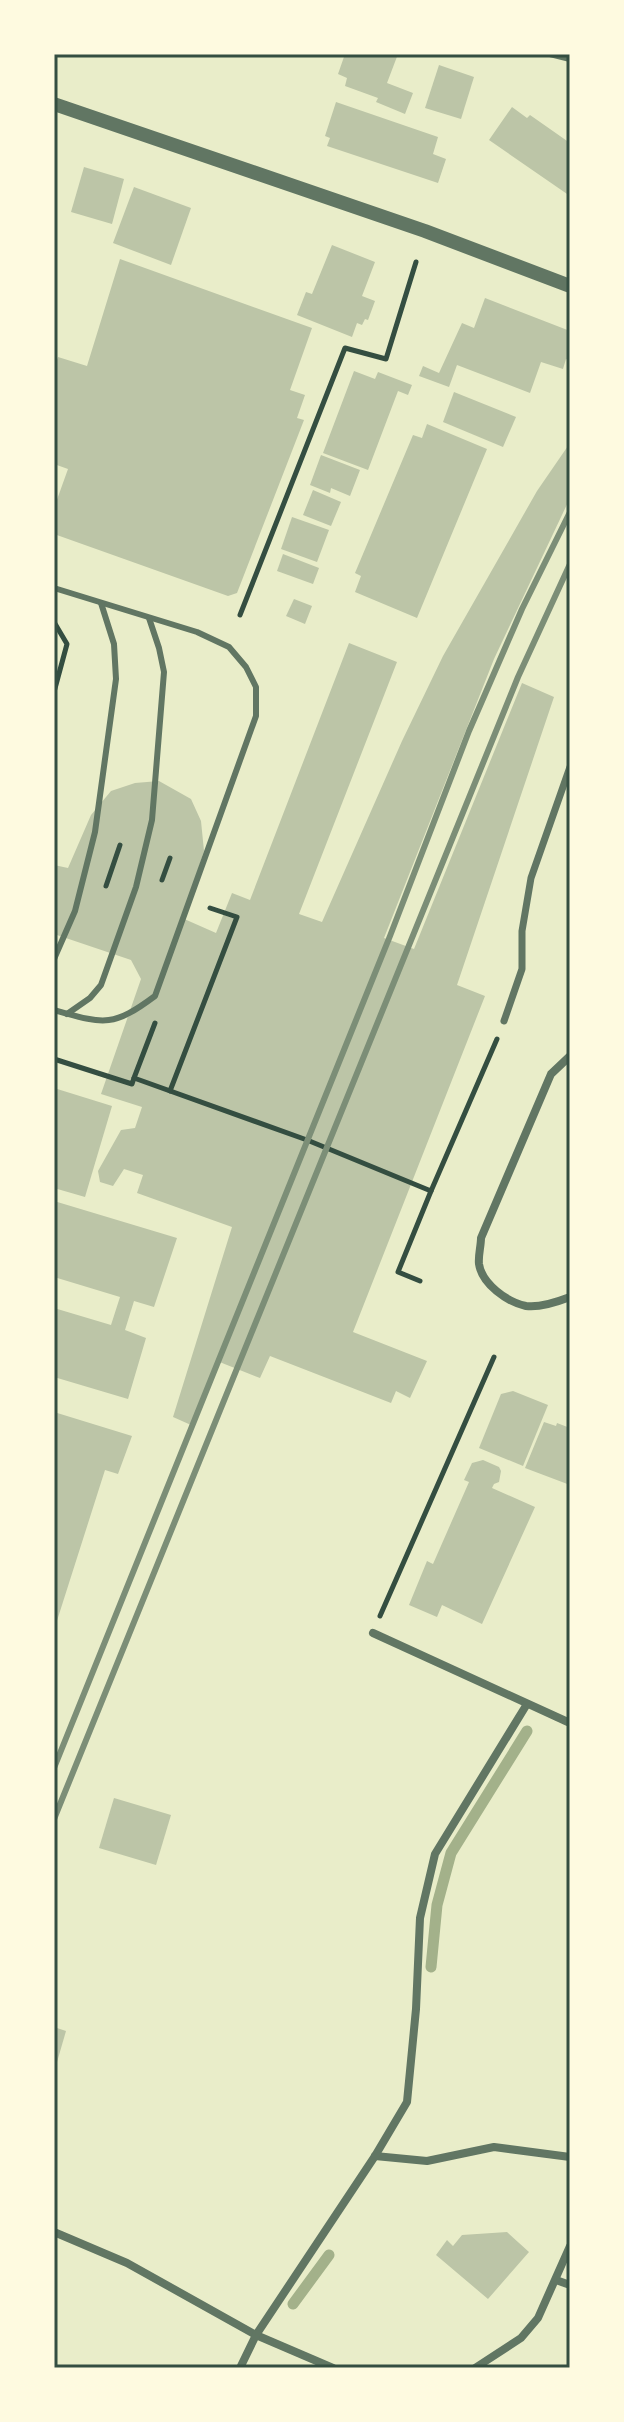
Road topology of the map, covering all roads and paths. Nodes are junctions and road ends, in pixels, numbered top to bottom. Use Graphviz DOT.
graph roads {
  1 [pos="550,54"];
  2 [pos="570,59"];
  3 [pos="54,104"];
  4 [pos="416,262"];
  5 [pos="570,286"];
  6 [pos="54,588"];
  7 [pos="101,603"];
  8 [pos="240,615"];
  9 [pos="149,618"];
  10 [pos="54,622"];
  11 [pos="54,692"];
  12 [pos="570,767"];
  13 [pos="120,845"];
  14 [pos="104,890"];
  15 [pos="210,908"];
  16 [pos="54,959"];
  17 [pos="54,1010"];
  18 [pos="67,1014"];
  19 [pos="504,1021"];
  20 [pos="148,1042"];
  21 [pos="570,1056"];
  22 [pos="54,1059"];
  23 [pos="134,1078"];
  24 [pos="170,1091"];
  25 [pos="431,1191"];
  26 [pos="420,1281"];
  27 [pos="570,1297"];
  28 [pos="494,1357"];
  29 [pos="373,1633"];
  30 [pos="527,1704"];
  31 [pos="570,1723"];
  32 [pos="375,2156"];
  33 [pos="570,2157"];
  34 [pos="54,2232"];
  35 [pos="570,2246"];
  36 [pos="556,2280"];
  37 [pos="570,2285"];
  38 [pos="256,2335"];
  39 [pos="240,2368"];
  40 [pos="333,2368"];
  41 [pos="475,2368"];
  1 -- 2 [label="lane"];
  3 -- 5 [label="street"];
  4 -- 8 [label="path"];
  6 -- 7 [label="lane"];
  7 -- 9 [label="lane"];
  7 -- 16 [label="lane"];
  9 -- 18 [label="lane"];
  9 -- 18 [label="lane"];
  10 -- 11 [label="path"];
  12 -- 19 [label="street"];
  13 -- 14 [label="path"];
  15 -- 24 [label="path"];
  17 -- 18 [label="lane"];
  19 -- 25 [label="path"];
  20 -- 23 [label="path"];
  21 -- 27 [label="street"];
  22 -- 23 [label="path"];
  23 -- 24 [label="path"];
  24 -- 25 [label="path"];
  25 -- 26 [label="path"];
  28 -- 29 [label="path"];
  29 -- 30 [label="street"];
  30 -- 31 [label="street"];
  30 -- 32 [label="street"];
  32 -- 33 [label="street"];
  32 -- 38 [label="street"];
  34 -- 38 [label="street"];
  35 -- 36 [label="street"];
  36 -- 37 [label="street"];
  36 -- 41 [label="street"];
  38 -- 39 [label="street"];
  38 -- 40 [label="street"];
}
